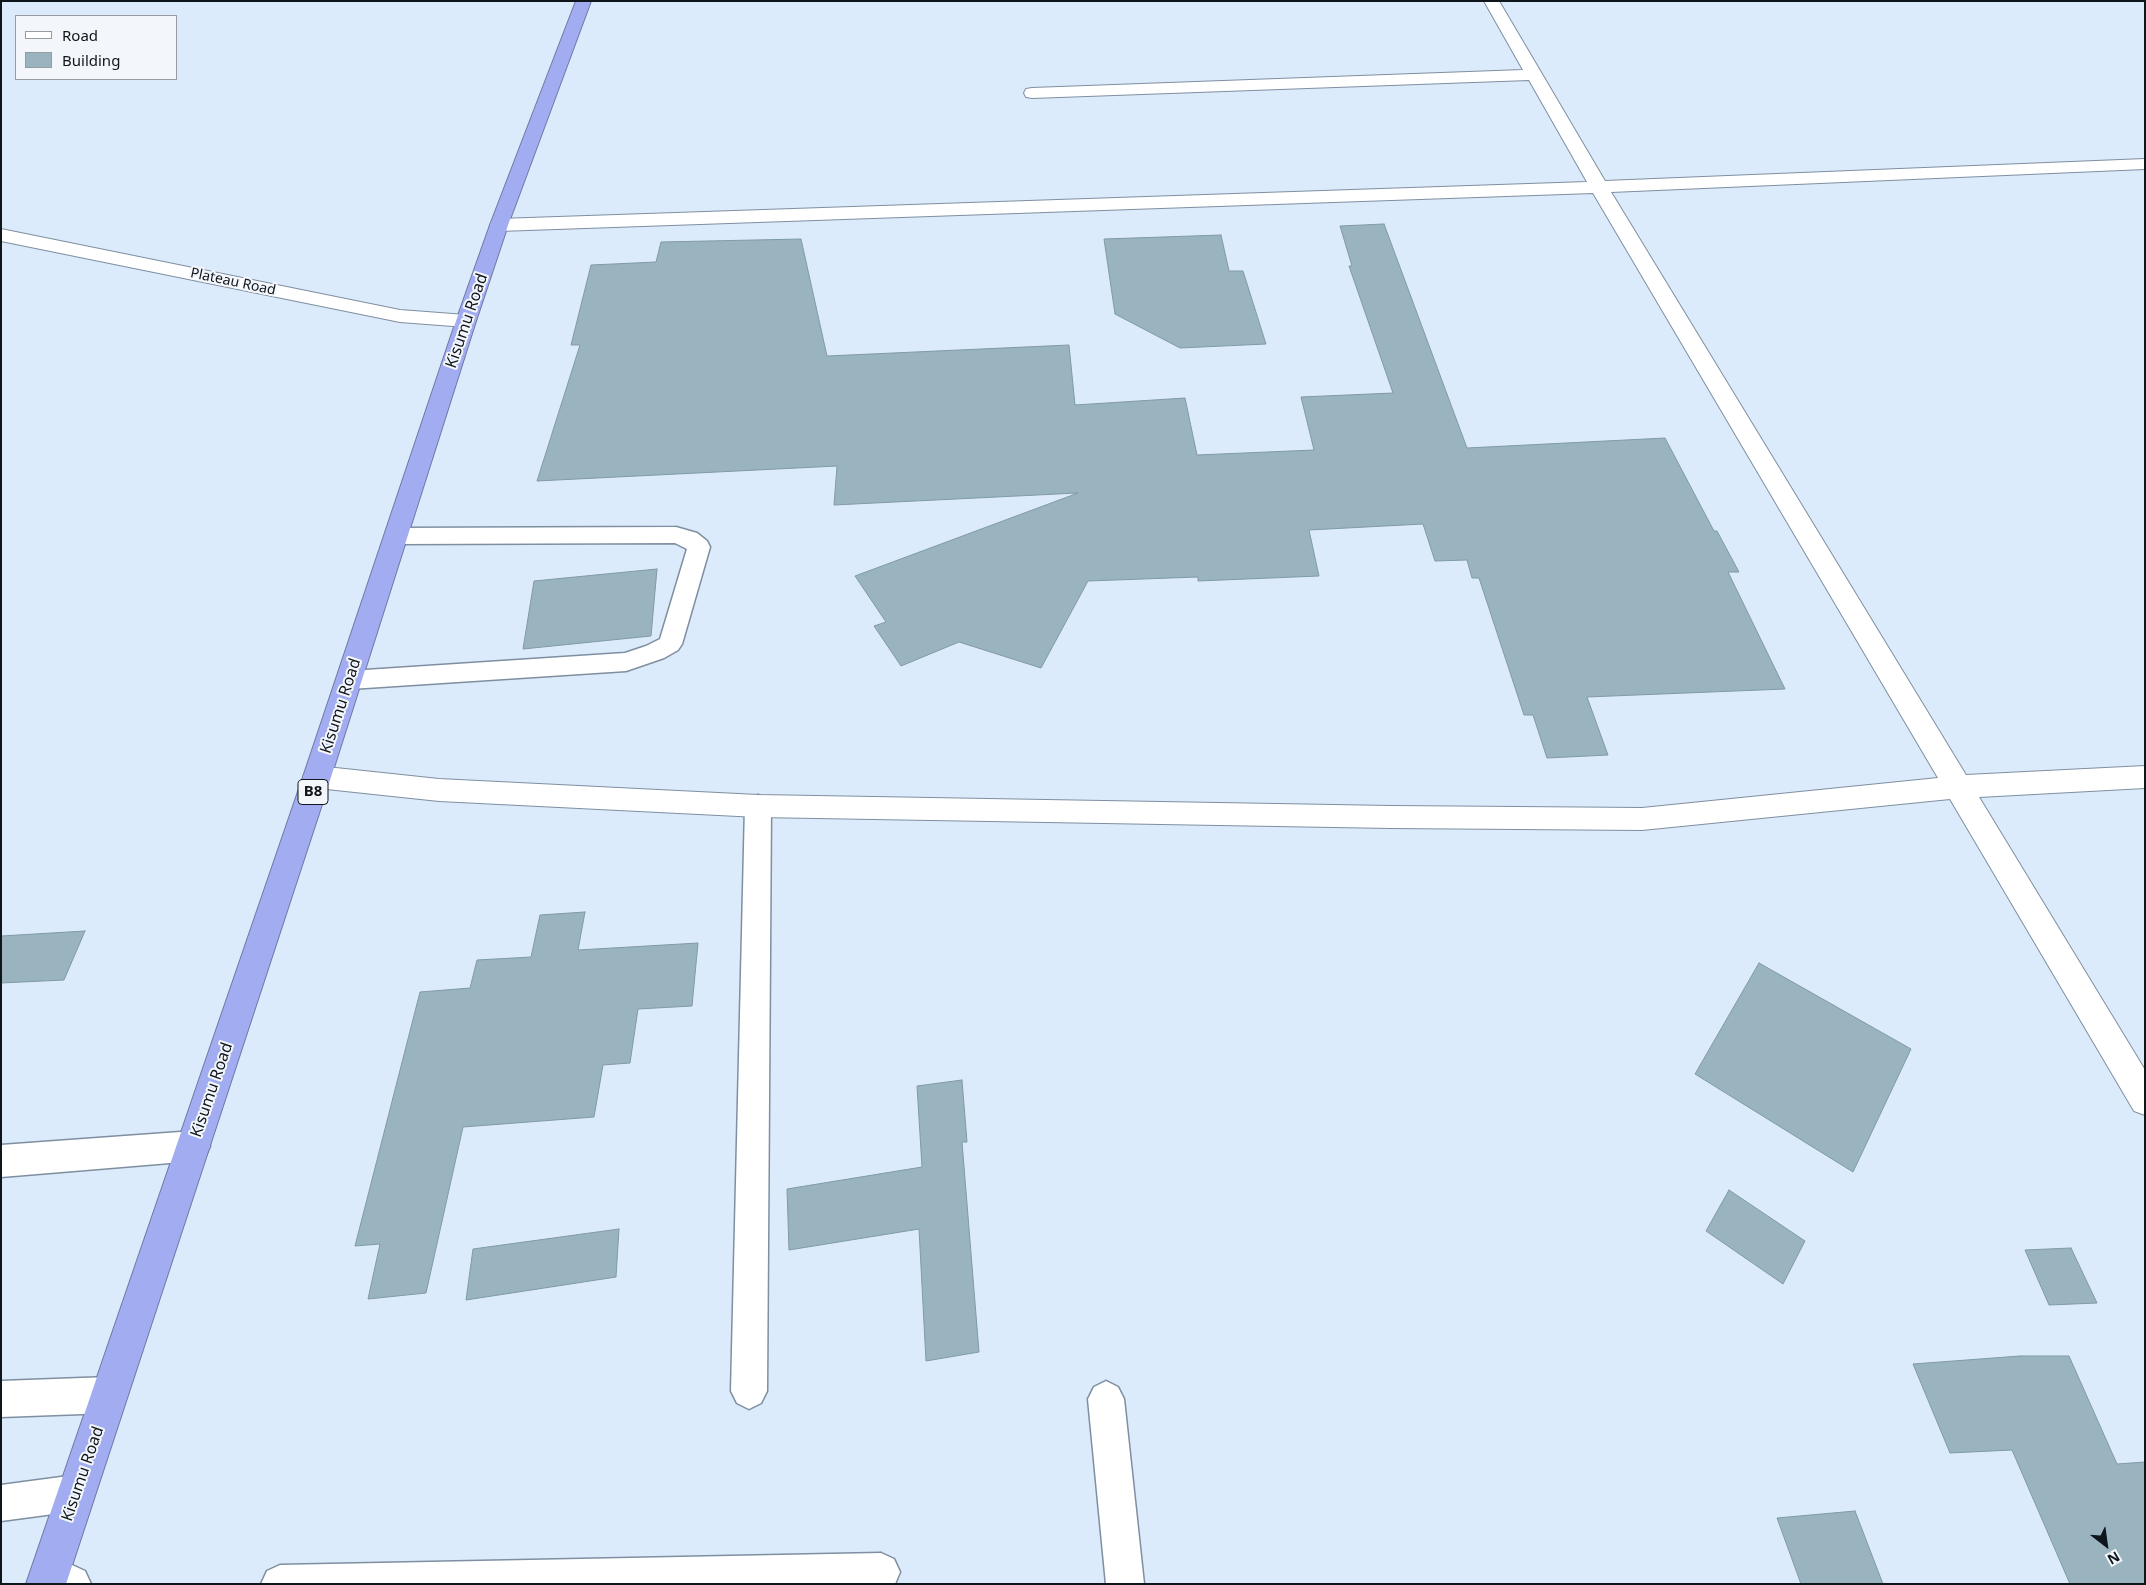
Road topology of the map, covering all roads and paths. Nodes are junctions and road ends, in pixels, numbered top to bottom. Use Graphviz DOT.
graph roads {
  1 [pos="584,1"];
  2 [pos="1491,1"];
  3 [pos="1534,75"];
  4 [pos="1032,93"];
  5 [pos="2145,164"];
  6 [pos="1599,186"];
  7 [pos="499,226"];
  8 [pos="1,235"];
  9 [pos="466,321"];
  10 [pos="396,536"];
  11 [pos="350,680"];
  12 [pos="2145,777"];
  13 [pos="318,778"];
  14 [pos="1957,787"];
  15 [pos="758,806"];
  16 [pos="2145,1100"];
  17 [pos="194,1146"];
  18 [pos="1,1161"];
  19 [pos="749,1391"];
  20 [pos="109,1395"];
  21 [pos="1,1399"];
  22 [pos="1106,1399"];
  23 [pos="76,1494"];
  24 [pos="1,1503"];
  25 [pos="881,1572"];
  26 [pos="46,1584"];
  27 [pos="72,1584"];
  28 [pos="280,1584"];
  29 [pos="1125,1584"];
  1 -- 7 [label="highway, Kisumu Road / B8"];
  2 -- 3 [label="street"];
  3 -- 4 [label="street"];
  3 -- 6 [label="street"];
  5 -- 6 [label="street"];
  6 -- 7 [label="street"];
  6 -- 14 [label="street"];
  7 -- 9 [label="highway, Kisumu Road / B8"];
  8 -- 9 [label="street, Plateau Road"];
  9 -- 10 [label="highway, Kisumu Road / B8"];
  10 -- 11 [label="highway, Kisumu Road / B8"];
  10 -- 11 [label="lane"];
  11 -- 13 [label="highway, Kisumu Road / B8"];
  12 -- 14 [label="street"];
  13 -- 15 [label="street"];
  13 -- 17 [label="highway, Kisumu Road / B8"];
  14 -- 15 [label="street"];
  14 -- 16 [label="street"];
  15 -- 19 [label="lane"];
  17 -- 18 [label="lane"];
  17 -- 20 [label="highway, Kisumu Road / B8"];
  20 -- 21 [label="lane"];
  20 -- 23 [label="highway, Kisumu Road / B8"];
  22 -- 29 [label="lane"];
  23 -- 24 [label="lane"];
  23 -- 26 [label="highway, Kisumu Road / B8"];
  25 -- 28 [label="lane"];
  26 -- 27 [label="lane"];
}
